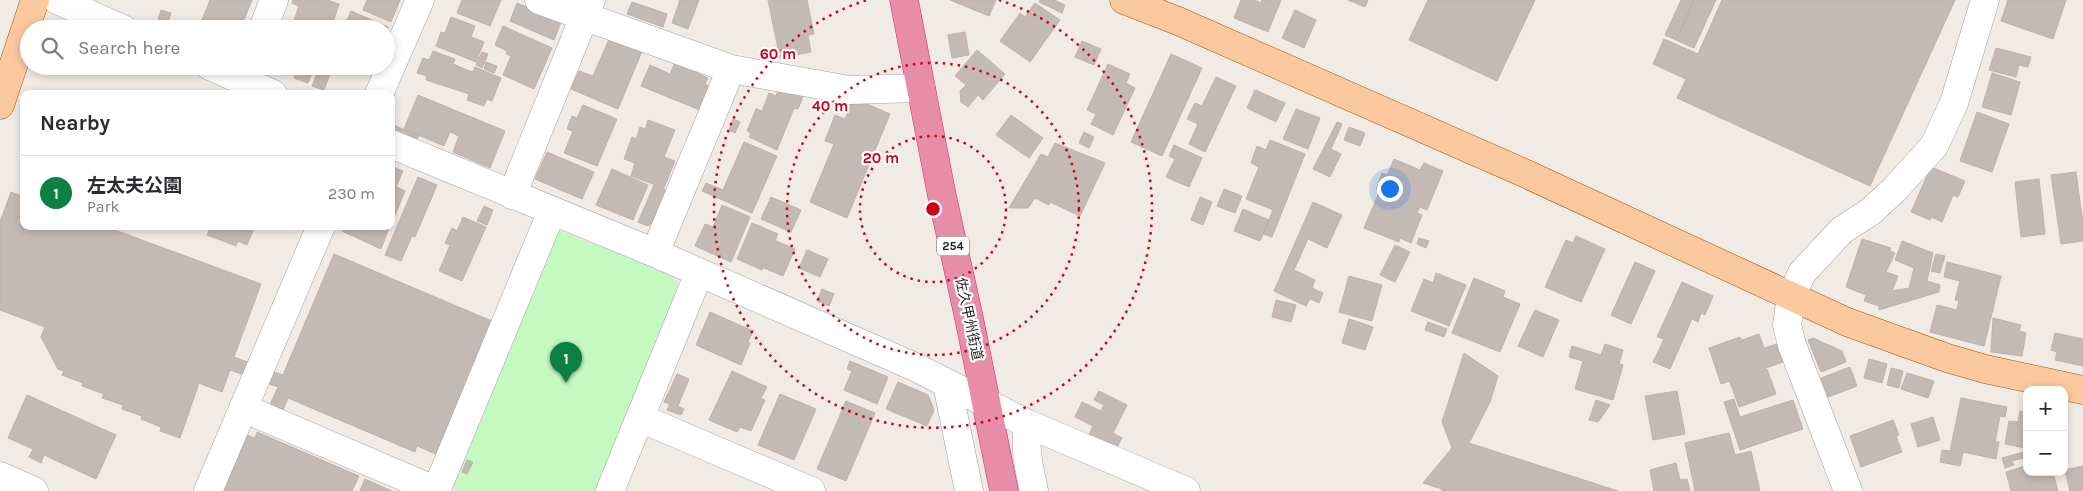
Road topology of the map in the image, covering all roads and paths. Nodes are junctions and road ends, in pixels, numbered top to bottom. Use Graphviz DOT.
graph roads {
  1 [pos="35,0"];
  2 [pos="57,0"];
  3 [pos="274,0"];
  4 [pos="420,0"];
  5 [pos="539,0"];
  6 [pos="904,0"];
  7 [pos="1124,0"];
  8 [pos="1985,0"];
  9 [pos="588,8"];
  10 [pos="28,20"];
  11 [pos="103,20"];
  12 [pos="266,20"];
  13 [pos="20,45"];
  14 [pos="395,57"];
  15 [pos="731,69"];
  16 [pos="247,75"];
  17 [pos="387,75"];
  18 [pos="921,88"];
  19 [pos="268,90"];
  20 [pos="381,90"];
  21 [pos="0,105"];
  22 [pos="395,146"];
  23 [pos="512,195"];
  24 [pos="552,211"];
  25 [pos="320,230"];
  26 [pos="655,253"];
  27 [pos="699,273"];
  28 [pos="1791,297"];
  29 [pos="947,384"];
  30 [pos="2083,390"];
  31 [pos="987,405"];
  32 [pos="244,408"];
  33 [pos="640,418"];
  34 [pos="1028,424"];
  35 [pos="0,476"];
  36 [pos="34,491"];
  37 [pos="208,491"];
  38 [pos="436,491"];
  39 [pos="610,491"];
  40 [pos="811,491"];
  41 [pos="969,491"];
  42 [pos="1004,491"];
  43 [pos="1034,491"];
  44 [pos="1186,491"];
  45 [pos="1848,491"];
  1 -- 10 [label="main road"];
  2 -- 11 [label="street"];
  3 -- 12 [label="street"];
  4 -- 14 [label="street"];
  5 -- 9 [label="street"];
  6 -- 18 [label="highway, 佐久甲州街道 / 254"];
  7 -- 28 [label="main road"];
  8 -- 28 [label="street"];
  9 -- 15 [label="street"];
  9 -- 23 [label="street"];
  13 -- 21 [label="main road"];
  15 -- 18 [label="street"];
  15 -- 26 [label="street"];
  16 -- 19 [label="street"];
  17 -- 20 [label="street"];
  18 -- 31 [label="highway, 佐久甲州街道 / 254"];
  22 -- 23 [label="street"];
  23 -- 24 [label="street"];
  24 -- 26 [label="street"];
  24 -- 38 [label="street"];
  25 -- 32 [label="street"];
  26 -- 27 [label="street"];
  27 -- 29 [label="street"];
  27 -- 33 [label="street"];
  28 -- 30 [label="main road"];
  28 -- 45 [label="street"];
  29 -- 31 [label="street"];
  29 -- 41 [label="street"];
  31 -- 34 [label="street"];
  31 -- 42 [label="highway, 佐久甲州街道 / 254"];
  32 -- 37 [label="street"];
  32 -- 38 [label="street"];
  33 -- 39 [label="street"];
  33 -- 40 [label="street"];
  34 -- 43 [label="street"];
  34 -- 44 [label="street"];
  35 -- 36 [label="street"];
}
